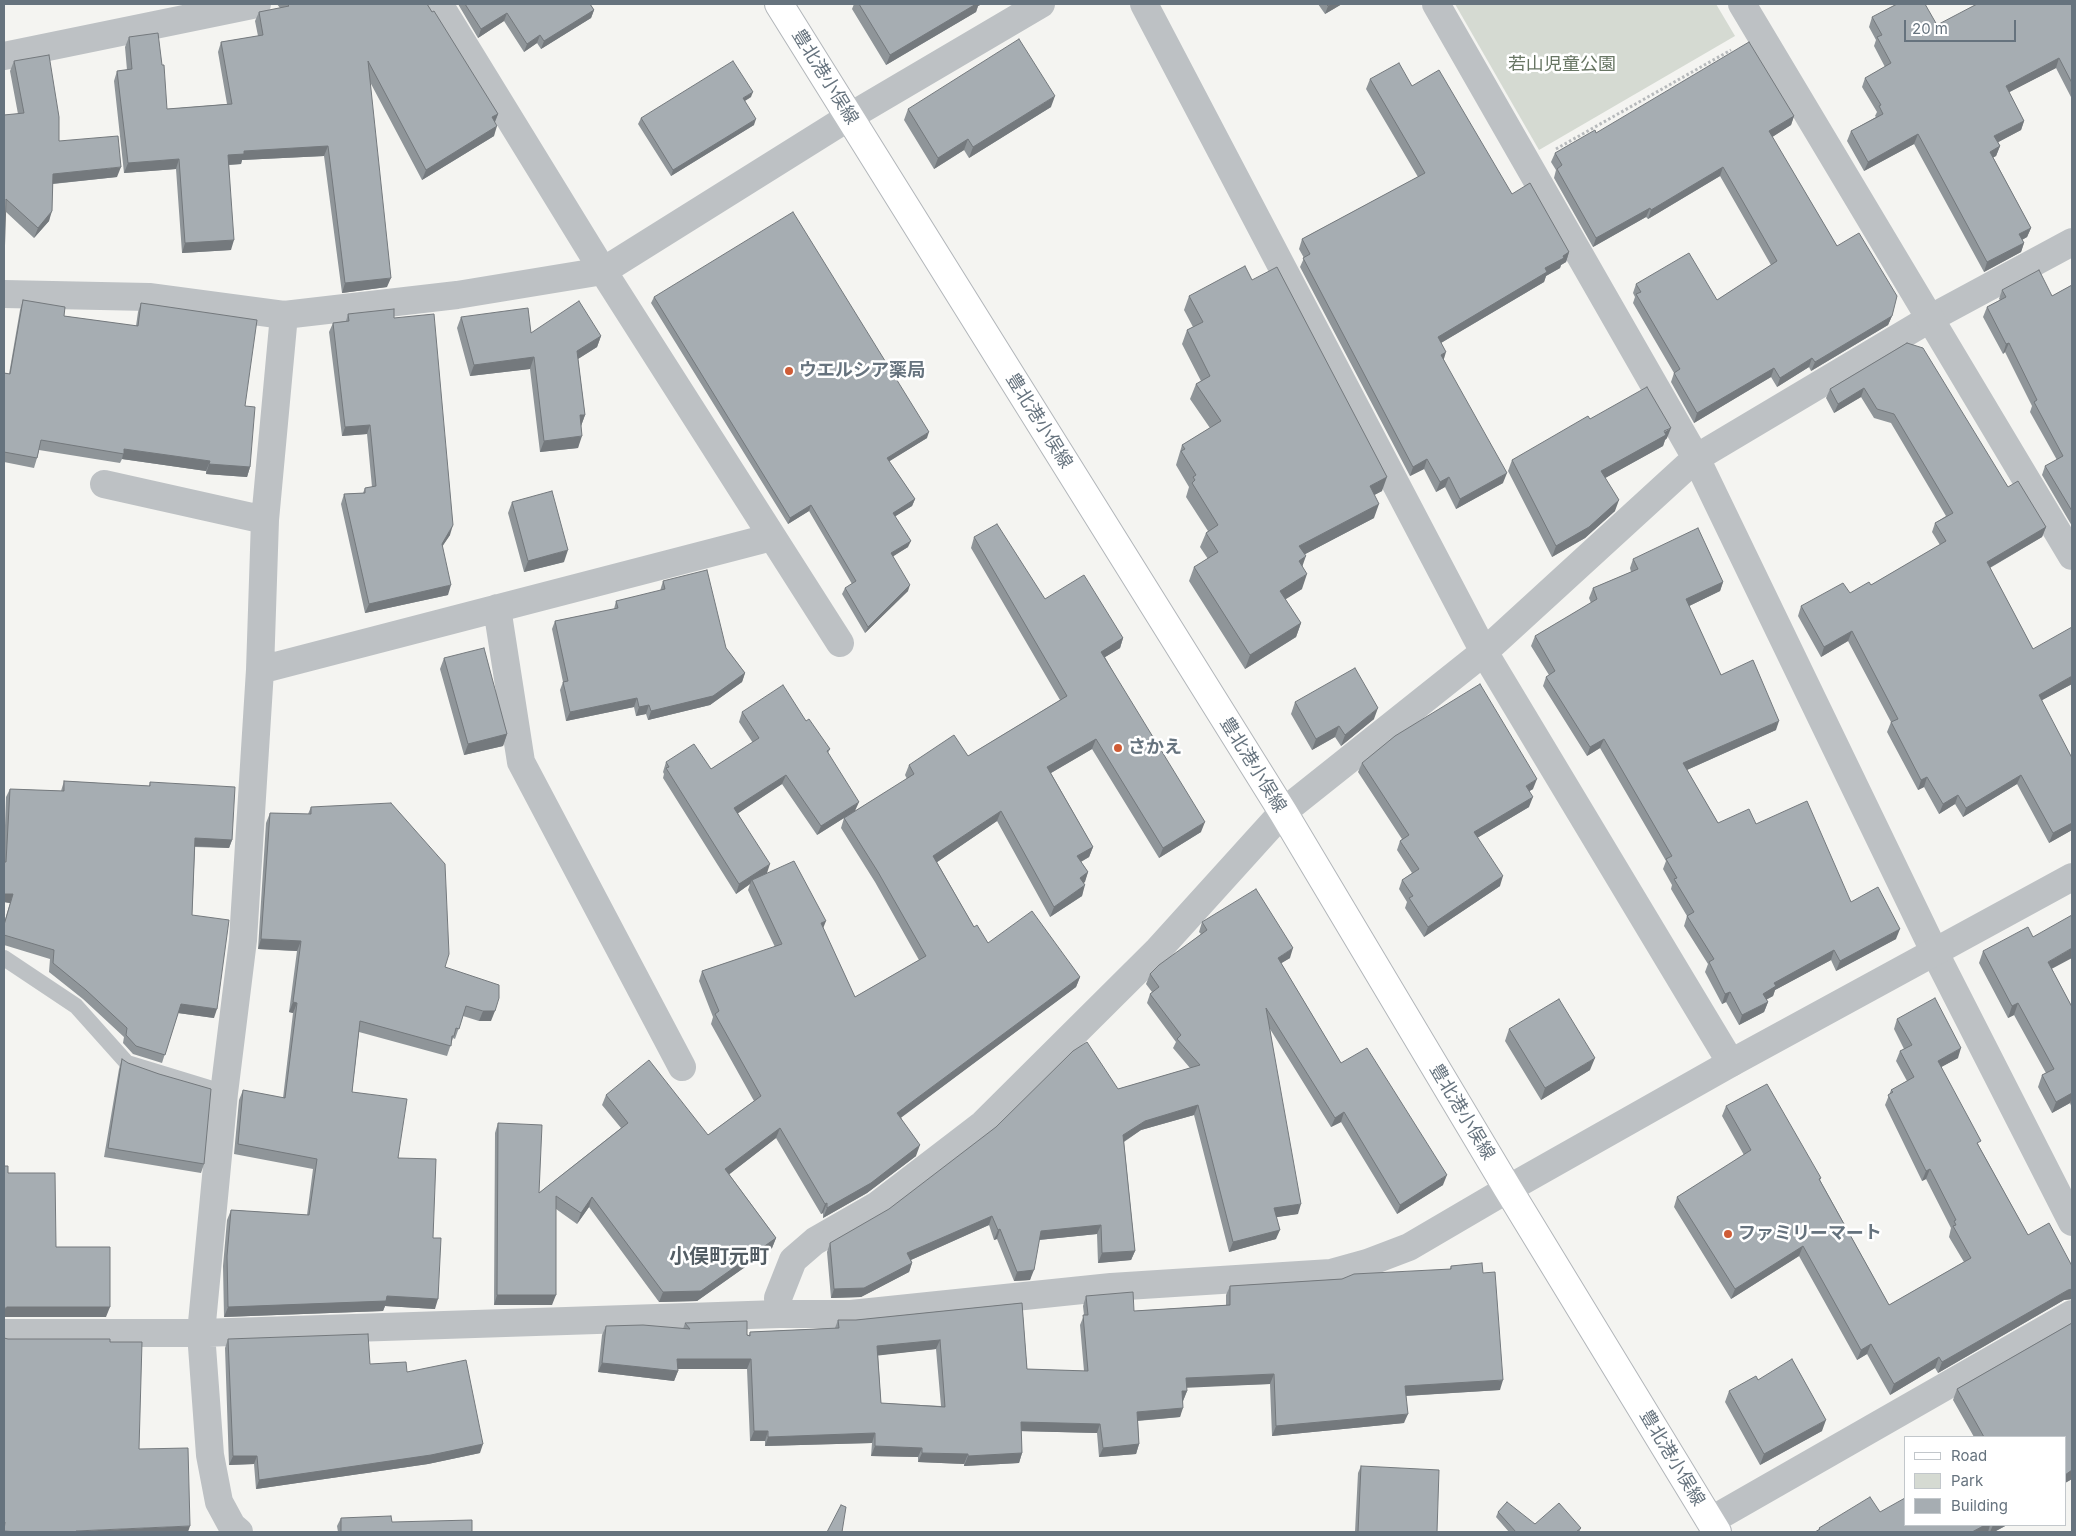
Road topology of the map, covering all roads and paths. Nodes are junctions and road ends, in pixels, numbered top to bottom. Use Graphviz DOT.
graph roads {
  1 [pos="257,4"];
  2 [pos="440,4"];
  3 [pos="779,4"];
  4 [pos="1041,4"];
  5 [pos="1144,4"];
  6 [pos="1436,4"];
  7 [pos="1742,4"];
  8 [pos="1760,34"];
  9 [pos="4,56"];
  10 [pos="849,117"];
  11 [pos="1528,165"];
  12 [pos="2072,242"];
  13 [pos="603,270"];
  14 [pos="4,294"];
  15 [pos="284,315"];
  16 [pos="1931,318"];
  17 [pos="1696,458"];
  18 [pos="104,484"];
  19 [pos="265,520"];
  20 [pos="772,537"];
  21 [pos="2072,556"];
  22 [pos="497,608"];
  23 [pos="840,643"];
  24 [pos="1484,652"];
  25 [pos="260,670"];
  26 [pos="1283,812"];
  27 [pos="2072,877"];
  28 [pos="1934,952"];
  29 [pos="4,958"];
  30 [pos="1731,1063"];
  31 [pos="682,1067"];
  32 [pos="224,1093"];
  33 [pos="1508,1189"];
  34 [pos="2072,1222"];
  35 [pos="779,1314"];
  36 [pos="2072,1314"];
  37 [pos="4,1333"];
  38 [pos="201,1333"];
  39 [pos="1714,1527"];
  40 [pos="233,1530"];
  1 -- 9 [label="street"];
  2 -- 13 [label="street"];
  3 -- 10 [label="main road, 豊北港小俣線"];
  4 -- 10 [label="street"];
  5 -- 24 [label="street"];
  6 -- 11 [label="street"];
  7 -- 8 [label="street"];
  8 -- 11 [label="path"];
  8 -- 16 [label="street"];
  10 -- 13 [label="street"];
  10 -- 26 [label="main road, 豊北港小俣線"];
  11 -- 17 [label="street"];
  12 -- 16 [label="street"];
  13 -- 15 [label="street"];
  13 -- 20 [label="street"];
  14 -- 15 [label="street"];
  15 -- 19 [label="street"];
  16 -- 17 [label="street"];
  16 -- 21 [label="street"];
  17 -- 24 [label="street"];
  17 -- 28 [label="street"];
  18 -- 19 [label="street"];
  19 -- 25 [label="street"];
  20 -- 22 [label="street"];
  20 -- 23 [label="street"];
  22 -- 25 [label="street"];
  22 -- 31 [label="street"];
  24 -- 26 [label="street"];
  24 -- 30 [label="street"];
  25 -- 32 [label="street"];
  26 -- 33 [label="main road, 豊北港小俣線"];
  26 -- 35 [label="street"];
  27 -- 28 [label="street"];
  28 -- 30 [label="street"];
  28 -- 34 [label="street"];
  29 -- 32 [label="lane"];
  30 -- 33 [label="street"];
  32 -- 38 [label="street"];
  33 -- 35 [label="street"];
  33 -- 39 [label="main road, 豊北港小俣線"];
  35 -- 38 [label="street"];
  36 -- 39 [label="street"];
  37 -- 38 [label="street"];
  38 -- 40 [label="street"];
}
